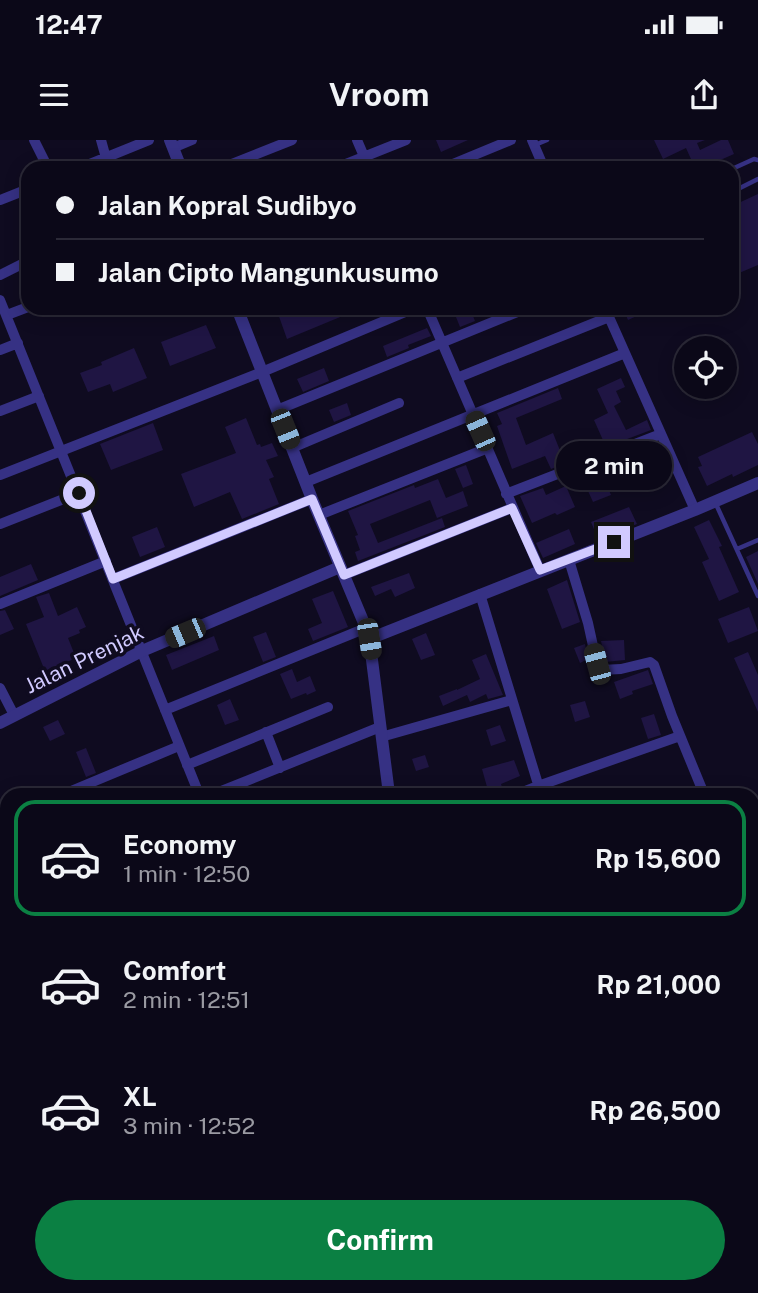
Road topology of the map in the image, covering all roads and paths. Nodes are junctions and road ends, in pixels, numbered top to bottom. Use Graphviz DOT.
graph roads {
  1 [pos="34,140"];
  2 [pos="101,140"];
  3 [pos="149,140"];
  4 [pos="192,140"];
  5 [pos="292,140"];
  6 [pos="357,140"];
  7 [pos="406,140"];
  8 [pos="511,140"];
  9 [pos="547,140"];
  10 [pos="533,143"];
  11 [pos="171,144"];
  12 [pos="108,157"];
  13 [pos="365,157"];
  14 [pos="758,160"];
  15 [pos="44,161"];
  16 [pos="98,161"];
  17 [pos="112,161"];
  18 [pos="178,161"];
  19 [pos="240,161"];
  20 [pos="354,161"];
  21 [pos="366,161"];
  22 [pos="460,161"];
  23 [pos="541,161"];
  24 [pos="739,166"];
  25 [pos="758,179"];
  26 [pos="739,188"];
  27 [pos="21,192"];
  28 [pos="0,200"];
  29 [pos="21,264"];
  30 [pos="0,275"];
  31 [pos="0,300"];
  32 [pos="21,310"];
  33 [pos="6,315"];
  34 [pos="240,315"];
  35 [pos="398,315"];
  36 [pos="430,315"];
  37 [pos="510,315"];
  38 [pos="602,315"];
  39 [pos="608,315"];
  40 [pos="442,342"];
  41 [pos="18,343"];
  42 [pos="0,350"];
  43 [pos="625,353"];
  44 [pos="262,372"];
  45 [pos="457,378"];
  46 [pos="39,396"];
  47 [pos="399,403"];
  48 [pos="277,410"];
  49 [pos="0,411"];
  50 [pos="473,414"];
  51 [pos="660,434"];
  52 [pos="292,448"];
  53 [pos="488,448"];
  54 [pos="62,450"];
  55 [pos="0,475"];
  56 [pos="306,482"];
  57 [pos="758,483"];
  58 [pos="79,493"];
  59 [pos="506,494"];
  60 [pos="312,499"];
  61 [pos="715,501"];
  62 [pos="512,508"];
  63 [pos="695,510"];
  64 [pos="318,515"];
  65 [pos="0,524"];
  66 [pos="758,540"];
  67 [pos="737,549"];
  68 [pos="569,560"];
  69 [pos="106,561"];
  70 [pos="540,570"];
  71 [pos="342,571"];
  72 [pos="113,579"];
  73 [pos="480,594"];
  74 [pos="758,596"];
  75 [pos="0,604"];
  76 [pos="368,634"];
  77 [pos="142,652"];
  78 [pos="0,688"];
  79 [pos="512,700"];
  80 [pos="328,707"];
  81 [pos="165,710"];
  82 [pos="14,715"];
  83 [pos="0,723"];
  84 [pos="266,732"];
  85 [pos="381,732"];
  86 [pos="681,736"];
  87 [pos="179,746"];
  88 [pos="187,765"];
  89 [pos="281,768"];
  90 [pos="78,788"];
  91 [pos="197,788"];
  92 [pos="229,788"];
  93 [pos="387,788"];
  94 [pos="538,788"];
  95 [pos="544,788"];
  96 [pos="702,788"];
  1 -- 15 [label="street"];
  2 -- 12 [label="street"];
  3 -- 12 [label="street"];
  4 -- 11 [label="street"];
  5 -- 19 [label="street"];
  6 -- 13 [label="street"];
  7 -- 13 [label="street"];
  8 -- 22 [label="street"];
  9 -- 10 [label="lane"];
  10 -- 23 [label="street"];
  11 -- 18 [label="street"];
  12 -- 16 [label="street"];
  12 -- 17 [label="street"];
  13 -- 20 [label="street"];
  13 -- 21 [label="street"];
  14 -- 24 [label="lane"];
  25 -- 26 [label="lane"];
  27 -- 28 [label="street"];
  29 -- 30 [label="street"];
  31 -- 33 [label="street"];
  32 -- 33 [label="street"];
  33 -- 41 [label="street"];
  34 -- 44 [label="street"];
  35 -- 44 [label="street"];
  36 -- 40 [label="street"];
  37 -- 40 [label="street"];
  38 -- 45 [label="street"];
  39 -- 43 [label="street"];
  40 -- 45 [label="street"];
  40 -- 48 [label="street"];
  41 -- 42 [label="street"];
  41 -- 46 [label="street"];
  43 -- 50 [label="street"];
  43 -- 51 [label="street"];
  44 -- 48 [label="street"];
  44 -- 54 [label="street"];
  45 -- 50 [label="street"];
  46 -- 49 [label="street"];
  46 -- 54 [label="street"];
  47 -- 52 [label="street"];
  48 -- 52 [label="street"];
  50 -- 53 [label="street"];
  50 -- 56 [label="street"];
  51 -- 59 [label="street"];
  51 -- 63 [label="street"];
  52 -- 56 [label="street"];
  53 -- 59 [label="street"];
  53 -- 64 [label="street"];
  54 -- 55 [label="street"];
  54 -- 58 [label="street"];
  56 -- 60 [label="street"];
  57 -- 61 [label="street"];
  58 -- 65 [label="street"];
  58 -- 69 [label="street"];
  59 -- 62 [label="street"];
  60 -- 64 [label="street"];
  60 -- 72 [label="street"];
  61 -- 63 [label="street"];
  61 -- 67 [label="lane"];
  62 -- 70 [label="street"];
  62 -- 71 [label="street"];
  63 -- 68 [label="street"];
  64 -- 71 [label="street"];
  66 -- 67 [label="lane"];
  67 -- 74 [label="lane"];
  68 -- 70 [label="street"];
  68 -- 86 [label="street"];
  69 -- 72 [label="street"];
  69 -- 75 [label="street"];
  70 -- 73 [label="street"];
  71 -- 76 [label="street"];
  71 -- 77 [label="street, Jalan Prenjak"];
  72 -- 77 [label="street"];
  73 -- 76 [label="street"];
  73 -- 79 [label="street"];
  76 -- 81 [label="street"];
  76 -- 85 [label="street"];
  77 -- 81 [label="street"];
  77 -- 82 [label="street, Jalan Prenjak"];
  78 -- 82 [label="street"];
  79 -- 85 [label="street"];
  79 -- 94 [label="street"];
  80 -- 84 [label="street"];
  81 -- 87 [label="street"];
  82 -- 83 [label="street, Jalan Prenjak"];
  84 -- 88 [label="street"];
  84 -- 89 [label="street"];
  85 -- 89 [label="street"];
  85 -- 93 [label="street"];
  86 -- 95 [label="street"];
  86 -- 96 [label="street"];
  87 -- 88 [label="street"];
  87 -- 90 [label="street"];
  88 -- 91 [label="street"];
  89 -- 92 [label="street"];
}
